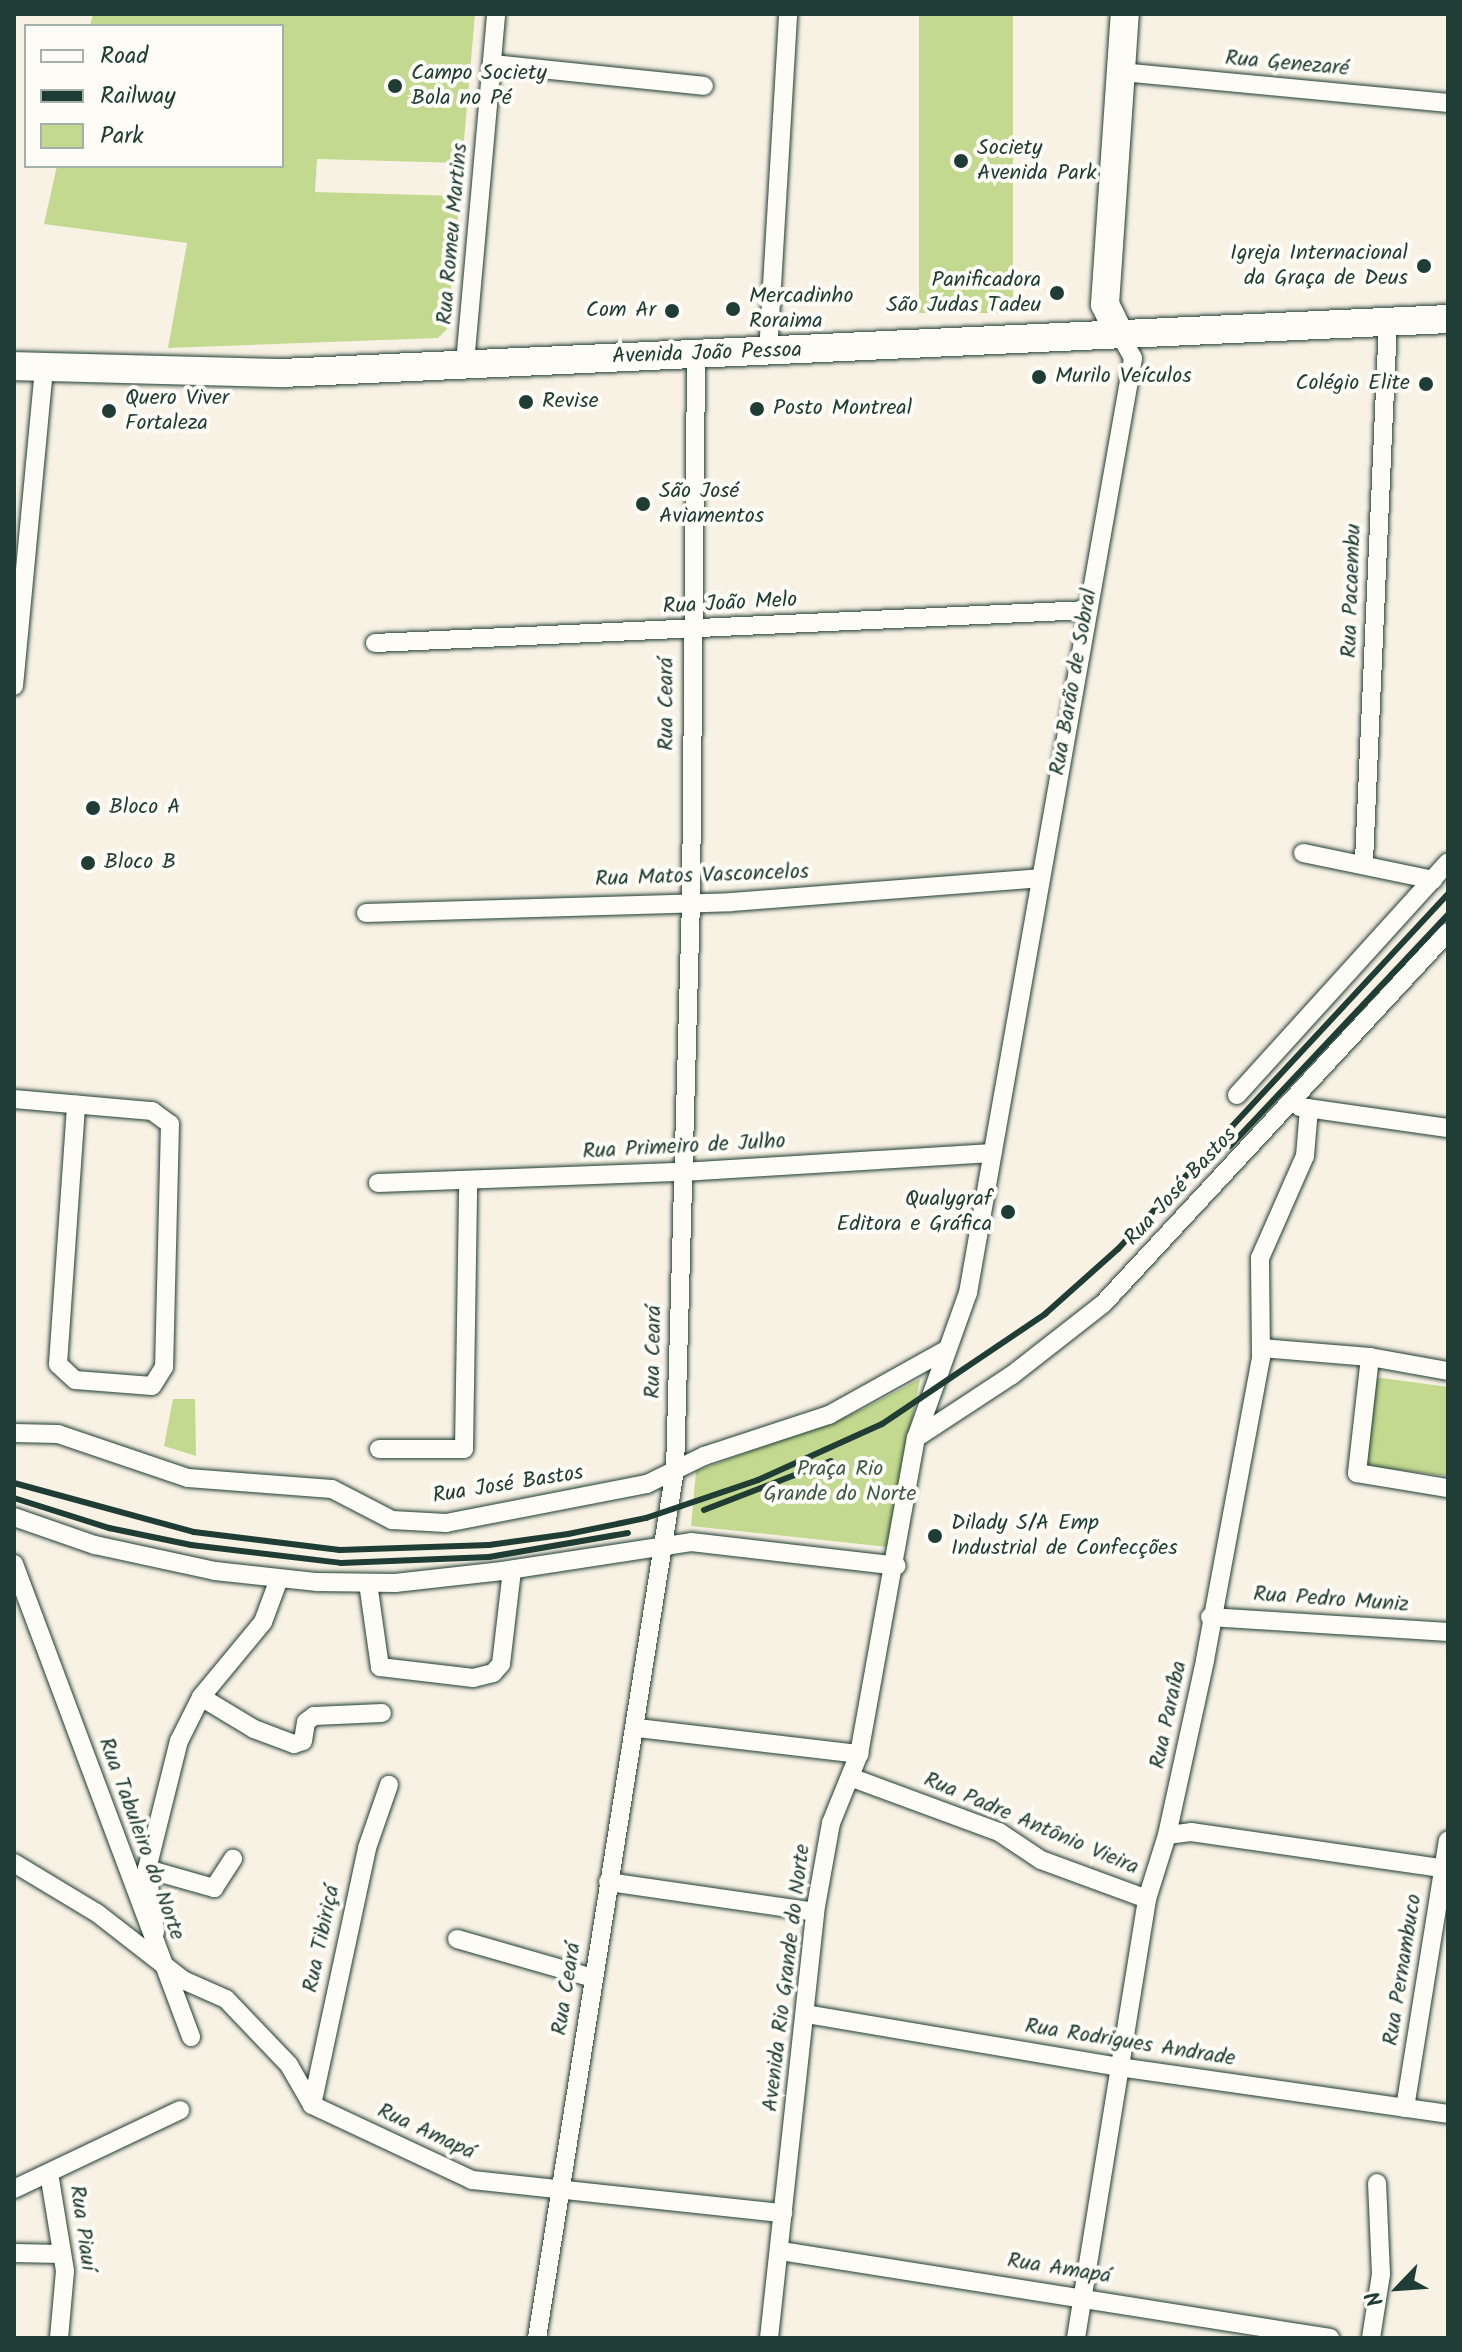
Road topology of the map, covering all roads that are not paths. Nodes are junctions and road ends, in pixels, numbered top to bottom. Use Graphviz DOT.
graph roads {
  1 [pos="496,14"];
  2 [pos="788,14"];
  3 [pos="1125,14"];
  4 [pos="492,64"];
  5 [pos="1121,72"];
  6 [pos="704,86"];
  7 [pos="1448,103"];
  8 [pos="1448,319"];
  9 [pos="1388,322"];
  10 [pos="1119,333"];
  11 [pos="768,353"];
  12 [pos="696,356"];
  13 [pos="465,363"];
  14 [pos="14,366"];
  15 [pos="44,369"];
  16 [pos="1087,610"];
  17 [pos="691,630"];
  18 [pos="375,643"];
  19 [pos="14,686"];
  20 [pos="1303,853"];
  21 [pos="1364,861"];
  22 [pos="1448,862"];
  23 [pos="1040,878"];
  24 [pos="1433,880"];
  25 [pos="691,900"];
  26 [pos="366,913"];
  27 [pos="1448,932"];
  28 [pos="1237,1095"];
  29 [pos="14,1099"];
  30 [pos="76,1105"];
  31 [pos="1290,1105"];
  32 [pos="1309,1108"];
  33 [pos="1448,1128"];
  34 [pos="992,1153"];
  35 [pos="682,1172"];
  36 [pos="468,1180"];
  37 [pos="378,1183"];
  38 [pos="1261,1348"];
  39 [pos="946,1350"];
  40 [pos="1370,1357"];
  41 [pos="1448,1371"];
  42 [pos="14,1433"];
  43 [pos="916,1438"];
  44 [pos="379,1449"];
  45 [pos="675,1470"];
  46 [pos="1448,1488"];
  47 [pos="14,1517"];
  48 [pos="660,1544"];
  49 [pos="14,1564"];
  50 [pos="897,1566"];
  51 [pos="512,1570"];
  52 [pos="279,1579"];
  53 [pos="368,1583"];
  54 [pos="1210,1617"];
  55 [pos="1448,1632"];
  56 [pos="201,1697"];
  57 [pos="382,1713"];
  58 [pos="638,1728"];
  59 [pos="859,1754"];
  60 [pos="850,1777"];
  61 [pos="389,1785"];
  62 [pos="1167,1835"];
  63 [pos="1448,1840"];
  64 [pos="233,1859"];
  65 [pos="14,1863"];
  66 [pos="147,1869"];
  67 [pos="1446,1869"];
  68 [pos="608,1882"];
  69 [pos="1147,1899"];
  70 [pos="815,1912"];
  71 [pos="457,1939"];
  72 [pos="154,1944"];
  73 [pos="161,1963"];
  74 [pos="593,1978"];
  75 [pos="806,2014"];
  76 [pos="191,2037"];
  77 [pos="1119,2067"];
  78 [pos="312,2105"];
  79 [pos="1405,2108"];
  80 [pos="180,2110"];
  81 [pos="1448,2114"];
  82 [pos="49,2173"];
  83 [pos="1377,2183"];
  84 [pos="560,2188"];
  85 [pos="14,2189"];
  86 [pos="783,2213"];
  87 [pos="781,2251"];
  88 [pos="14,2253"];
  89 [pos="61,2254"];
  90 [pos="1082,2296"];
  91 [pos="59,2338"];
  92 [pos="537,2338"];
  93 [pos="769,2338"];
  94 [pos="1076,2338"];
  95 [pos="1330,2338"];
  96 [pos="1371,2338"];
  1 -- 4 [label="street, Rua Romeu Martins"];
  2 -- 11 [label="street"];
  3 -- 5 [label="main road, Rua Barão de Sobral"];
  4 -- 6 [label="street"];
  4 -- 13 [label="street, Rua Romeu Martins"];
  5 -- 7 [label="street, Rua Genezaré"];
  5 -- 10 [label="main road, Rua Barão de Sobral"];
  8 -- 9 [label="main road, Avenida João Pessoa"];
  9 -- 10 [label="main road, Avenida João Pessoa"];
  9 -- 21 [label="street, Rua Pacaembu"];
  10 -- 11 [label="main road, Avenida João Pessoa"];
  10 -- 16 [label="street, Rua Barão de Sobral"];
  11 -- 12 [label="main road, Avenida João Pessoa"];
  12 -- 13 [label="main road, Avenida João Pessoa"];
  12 -- 17 [label="street, Rua Ceará"];
  13 -- 15 [label="main road, Avenida João Pessoa"];
  14 -- 15 [label="main road, Avenida João Pessoa"];
  15 -- 19 [label="street"];
  16 -- 17 [label="street, Rua João Melo"];
  16 -- 23 [label="street, Rua Barão de Sobral"];
  17 -- 18 [label="street, Rua João Melo"];
  17 -- 25 [label="street, Rua Ceará"];
  20 -- 21 [label="street"];
  21 -- 24 [label="street"];
  22 -- 24 [label="street, Rua José Bastos"];
  23 -- 25 [label="street, Rua Matos Vasconcelos"];
  23 -- 34 [label="street, Rua Barão de Sobral"];
  24 -- 28 [label="street, Rua José Bastos"];
  25 -- 26 [label="street, Rua Matos Vasconcelos"];
  25 -- 35 [label="street, Rua Ceará"];
  27 -- 31 [label="street, Rua José Bastos"];
  29 -- 30 [label="street"];
  30 -- 30 [label="street"];
  31 -- 32 [label="street"];
  31 -- 43 [label="street, Rua José Bastos"];
  32 -- 33 [label="street"];
  32 -- 38 [label="street, Rua Paraíba"];
  34 -- 35 [label="street, Rua Primeiro de Julho"];
  34 -- 39 [label="street, Rua Barão de Sobral"];
  35 -- 36 [label="street, Rua Primeiro de Julho"];
  35 -- 45 [label="street, Rua Ceará"];
  36 -- 37 [label="street, Rua Primeiro de Julho"];
  36 -- 44 [label="street"];
  38 -- 40 [label="street"];
  38 -- 54 [label="street, Rua Paraíba"];
  39 -- 43 [label="street, Avenida Rio Grande do Norte"];
  39 -- 45 [label="street, Rua José Bastos"];
  40 -- 41 [label="street"];
  40 -- 46 [label="street"];
  42 -- 45 [label="street, Rua José Bastos"];
  43 -- 50 [label="street, Avenida Rio Grande do Norte"];
  45 -- 48 [label="street, Rua Ceará"];
  47 -- 52 [label="street"];
  48 -- 50 [label="street"];
  48 -- 51 [label="street"];
  48 -- 58 [label="street, Rua Ceará"];
  49 -- 72 [label="street, Rua Tabuleiro do Norte"];
  50 -- 59 [label="street, Avenida Rio Grande do Norte"];
  51 -- 53 [label="street"];
  51 -- 53 [label="street"];
  52 -- 53 [label="street"];
  52 -- 56 [label="street"];
  54 -- 55 [label="street, Rua Pedro Muniz"];
  54 -- 62 [label="street, Rua Paraíba"];
  56 -- 57 [label="street"];
  56 -- 66 [label="street"];
  58 -- 59 [label="street"];
  58 -- 68 [label="street, Rua Ceará"];
  59 -- 60 [label="street, Avenida Rio Grande do Norte"];
  60 -- 69 [label="street, Rua Padre Antônio Vieira"];
  60 -- 70 [label="street, Avenida Rio Grande do Norte"];
  61 -- 78 [label="street, Rua Tibiriçá"];
  62 -- 67 [label="street, Rua Padre Antônio Vieira"];
  62 -- 69 [label="street, Rua Paraíba"];
  63 -- 67 [label="street, Rua Pernambuco"];
  64 -- 66 [label="street"];
  65 -- 73 [label="street, Rua Tabuleiro do Norte"];
  66 -- 72 [label="street"];
  67 -- 79 [label="street, Rua Pernambuco"];
  68 -- 70 [label="street"];
  68 -- 74 [label="street, Rua Ceará"];
  69 -- 77 [label="street, Rua Paraíba"];
  70 -- 75 [label="street, Avenida Rio Grande do Norte"];
  71 -- 74 [label="street"];
  72 -- 73 [label="street, Rua Tabuleiro do Norte"];
  73 -- 76 [label="street"];
  73 -- 78 [label="street"];
  74 -- 84 [label="street, Rua Ceará"];
  75 -- 77 [label="street, Rua Rodrigues Andrade"];
  75 -- 86 [label="street, Avenida Rio Grande do Norte"];
  77 -- 79 [label="street, Rua Rodrigues Andrade"];
  77 -- 90 [label="street, Rua Paraíba"];
  78 -- 84 [label="street, Rua Amapá"];
  79 -- 81 [label="street, Rua Rodrigues Andrade"];
  80 -- 82 [label="street"];
  82 -- 85 [label="street"];
  82 -- 89 [label="street, Rua Piauí"];
  83 -- 96 [label="street"];
  84 -- 86 [label="street, Rua Amapá"];
  84 -- 92 [label="street, Rua Ceará"];
  86 -- 87 [label="street, Avenida Rio Grande do Norte"];
  87 -- 90 [label="street, Rua Amapá"];
  87 -- 93 [label="street, Avenida Rio Grande do Norte"];
  88 -- 89 [label="street"];
  89 -- 91 [label="street, Rua Piauí"];
  90 -- 94 [label="street, Rua Paraíba"];
  90 -- 95 [label="street, Rua Amapá"];
}
